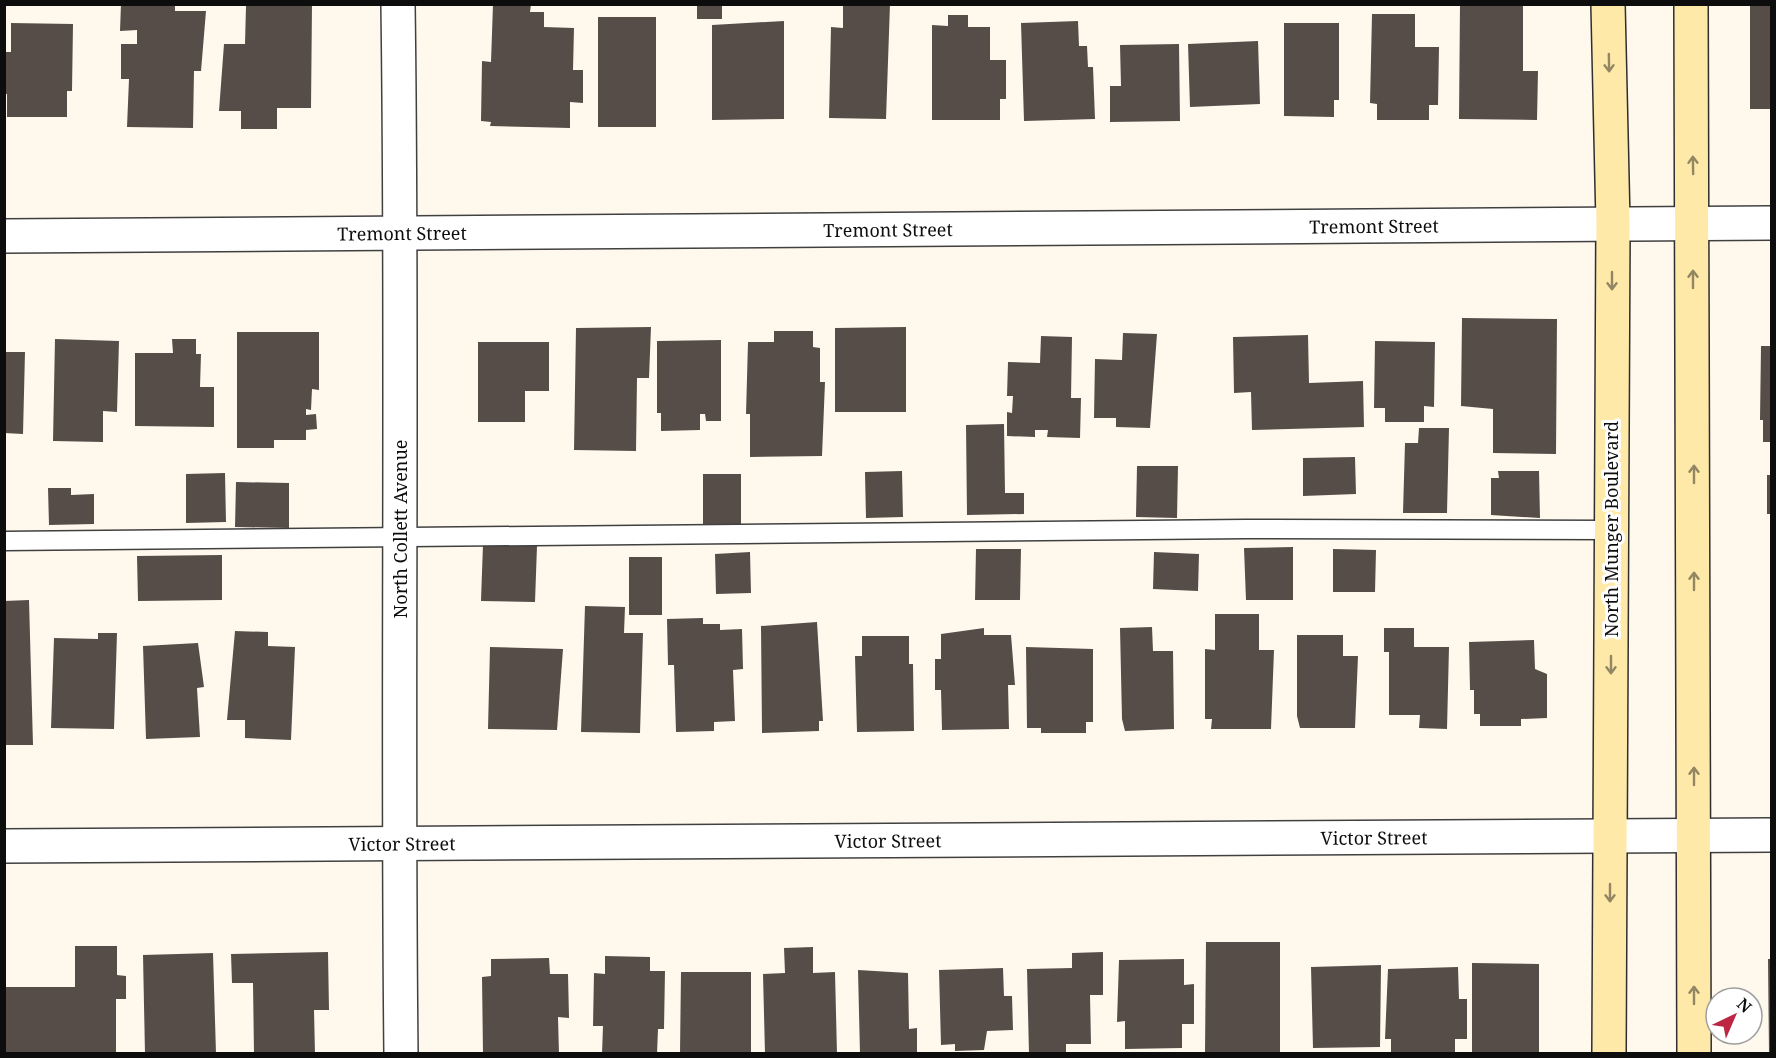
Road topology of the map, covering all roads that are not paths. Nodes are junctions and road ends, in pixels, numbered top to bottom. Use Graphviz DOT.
graph roads {
  1 [pos="398,4"];
  2 [pos="1608,4"];
  3 [pos="1691,4"];
  4 [pos="1613,223"];
  5 [pos="1693,223"];
  6 [pos="1772,223"];
  7 [pos="401,232"];
  8 [pos="4,236"];
  9 [pos="1611,530"];
  10 [pos="400,537"];
  11 [pos="4,541"];
  12 [pos="1694,834"];
  13 [pos="1610,835"];
  14 [pos="1772,835"];
  15 [pos="399,843"];
  16 [pos="4,846"];
  17 [pos="401,1053"];
  18 [pos="1609,1053"];
  19 [pos="1695,1053"];
  1 -- 7 [label="street, North Collett Avenue"];
  2 -- 4 [label="main road, North Munger Boulevard, one-way"];
  5 -- 3 [label="main road, one-way"];
  4 -- 5 [label="street, Tremont Street"];
  4 -- 7 [label="street, Tremont Street"];
  4 -- 9 [label="main road, North Munger Boulevard, one-way"];
  5 -- 6 [label="street, Tremont Street"];
  12 -- 5 [label="main road, one-way"];
  7 -- 8 [label="street, Tremont Street"];
  7 -- 10 [label="street, North Collett Avenue"];
  9 -- 10 [label="lane"];
  9 -- 13 [label="main road, North Munger Boulevard, one-way"];
  10 -- 11 [label="lane"];
  10 -- 15 [label="street, North Collett Avenue"];
  12 -- 13 [label="street, Victor Street"];
  12 -- 14 [label="street, Victor Street"];
  19 -- 12 [label="main road, one-way"];
  13 -- 15 [label="street, Victor Street"];
  13 -- 18 [label="main road, North Munger Boulevard, one-way"];
  15 -- 16 [label="street, Victor Street"];
  15 -- 17 [label="street, North Collett Avenue"];
}
